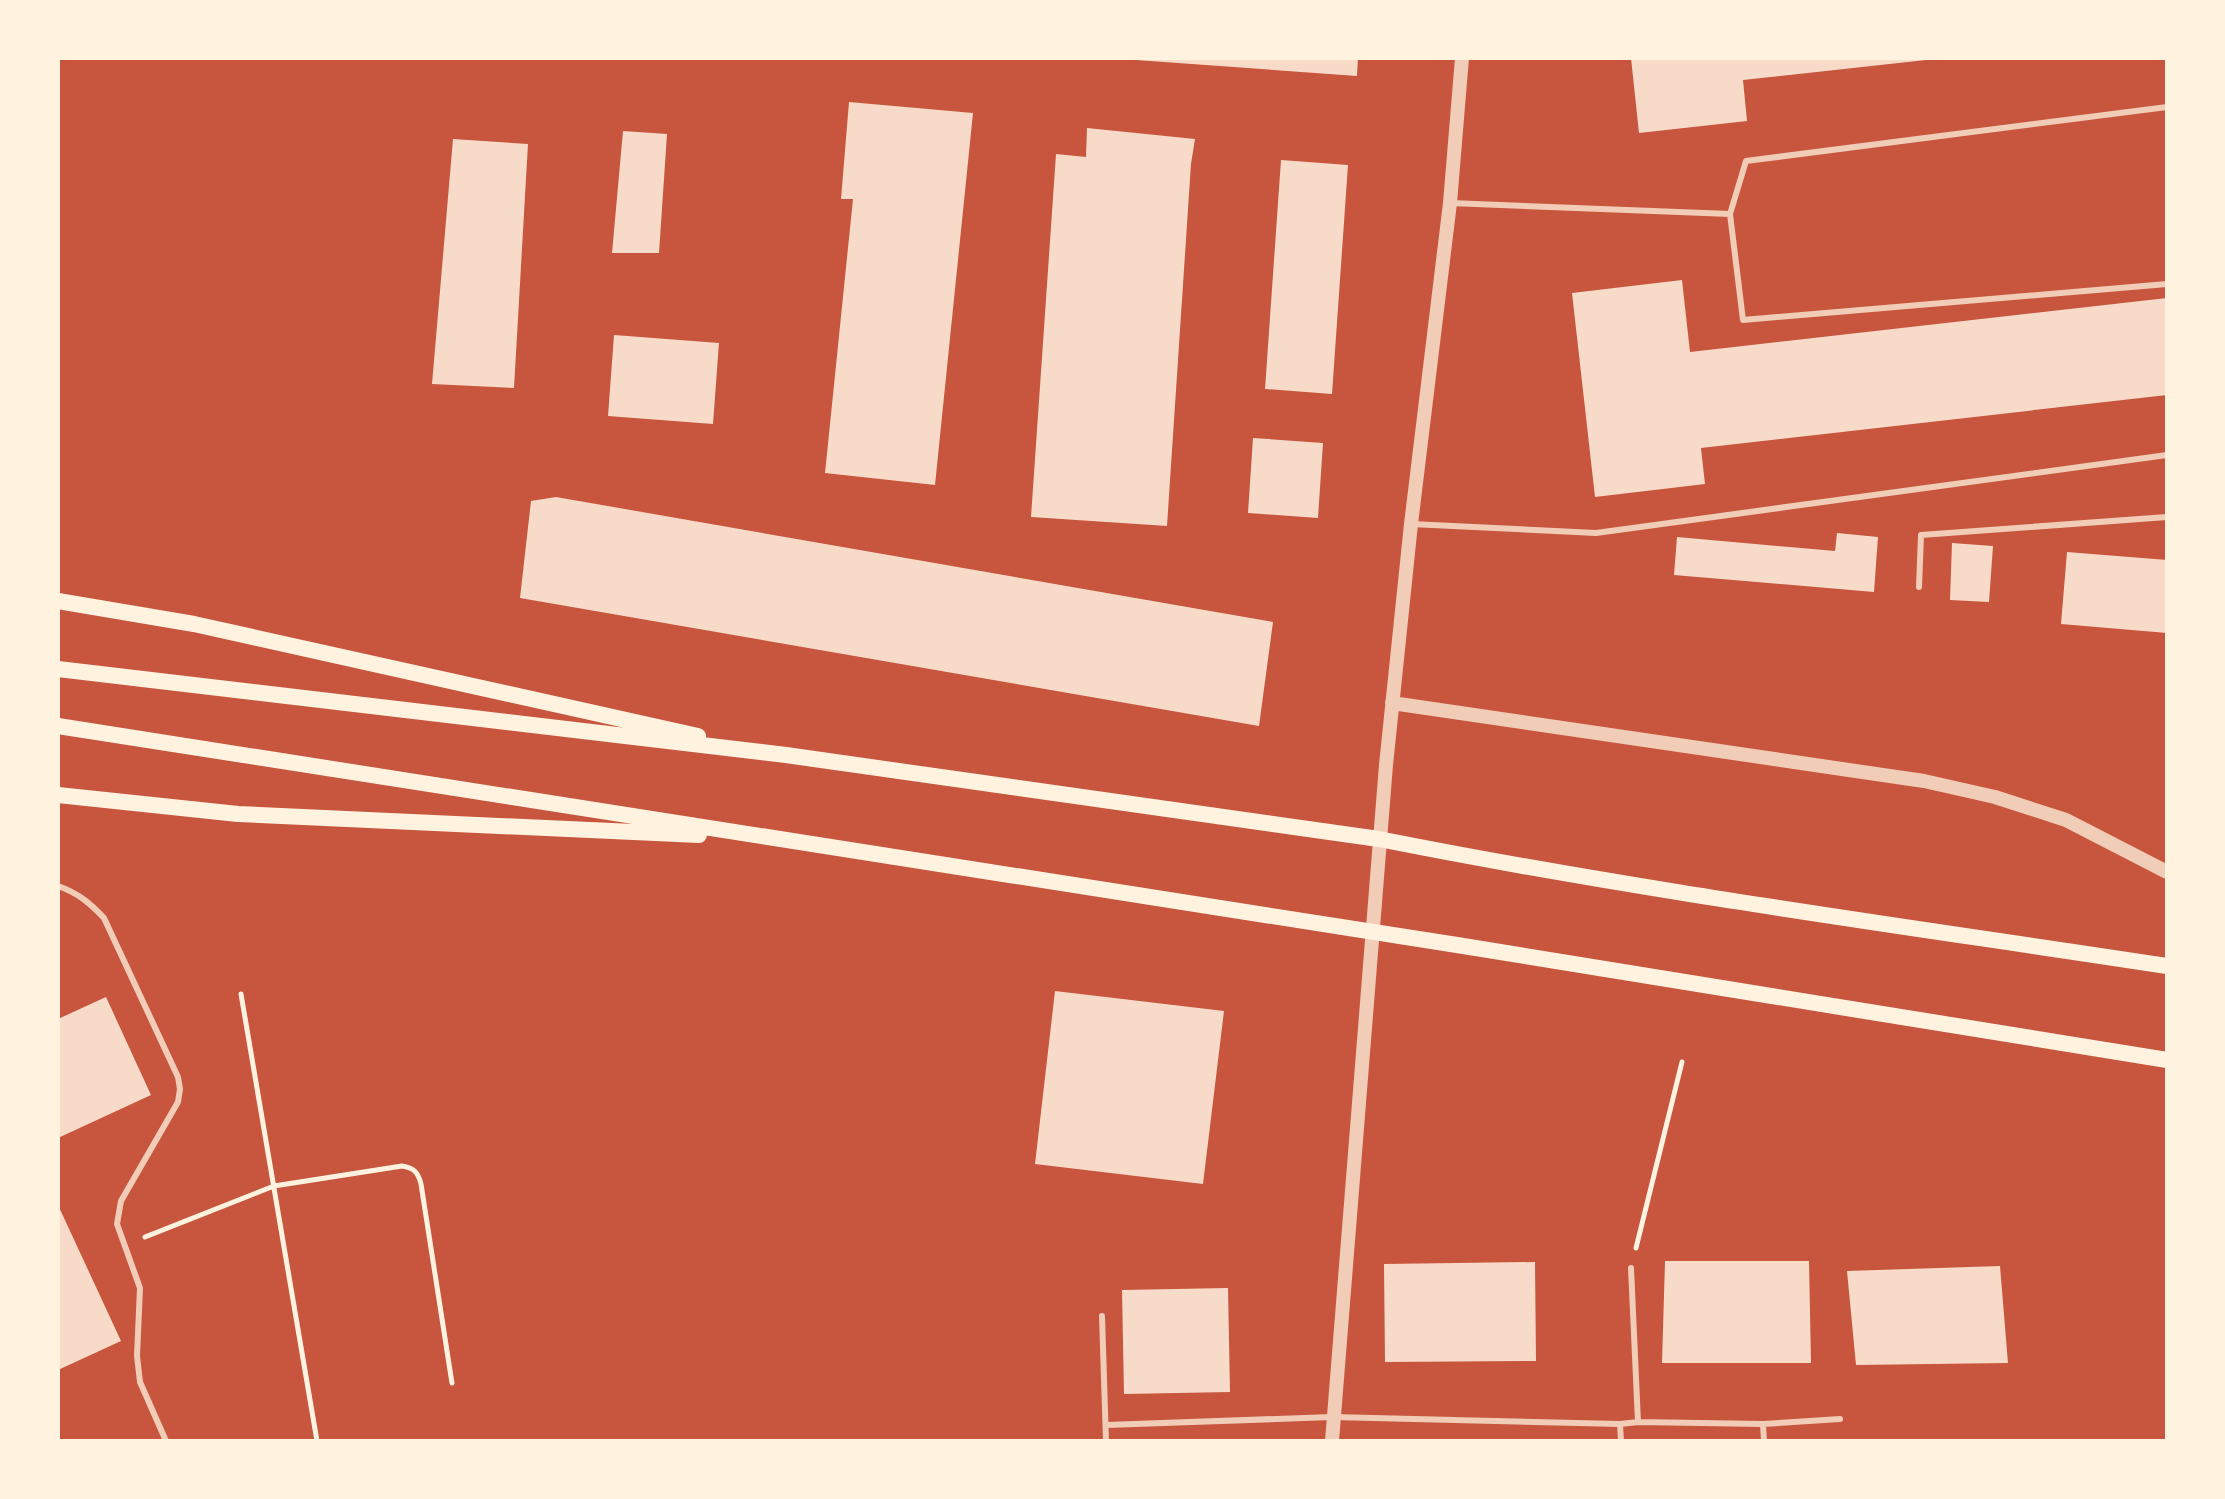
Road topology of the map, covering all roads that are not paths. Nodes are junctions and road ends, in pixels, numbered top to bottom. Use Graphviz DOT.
graph roads {
  1 [pos="1462,58"];
  2 [pos="2167,107"];
  3 [pos="1450,203"];
  4 [pos="1730,214"];
  5 [pos="2167,284"];
  6 [pos="2167,455"];
  7 [pos="2167,517"];
  8 [pos="1411,524"];
  9 [pos="1919,587"];
  10 [pos="58,601"];
  11 [pos="58,669"];
  12 [pos="1392,703"];
  13 [pos="58,726"];
  14 [pos="786,755"];
  15 [pos="58,795"];
  16 [pos="779,838"];
  17 [pos="1379,839"];
  18 [pos="2167,872"];
  19 [pos="58,886"];
  20 [pos="1372,932"];
  21 [pos="2167,966"];
  22 [pos="2167,1060"];
  23 [pos="1631,1268"];
  24 [pos="1102,1316"];
  25 [pos="1332,1417"];
  26 [pos="1840,1419"];
  27 [pos="1638,1422"];
  28 [pos="1620,1424"];
  29 [pos="1763,1424"];
  30 [pos="1106,1425"];
  31 [pos="166,1441"];
  32 [pos="1106,1441"];
  33 [pos="1332,1441"];
  34 [pos="1621,1441"];
  35 [pos="1764,1441"];
  1 -- 3 [label="street"];
  2 -- 4 [label="lane"];
  3 -- 4 [label="lane"];
  3 -- 8 [label="street"];
  4 -- 5 [label="lane"];
  6 -- 8 [label="lane"];
  7 -- 9 [label="lane"];
  8 -- 12 [label="street"];
  10 -- 14 [label="main road"];
  11 -- 14 [label="main road"];
  12 -- 17 [label="street"];
  12 -- 18 [label="street"];
  13 -- 16 [label="main road"];
  14 -- 17 [label="main road"];
  15 -- 16 [label="main road"];
  16 -- 20 [label="main road"];
  17 -- 20 [label="street"];
  17 -- 21 [label="main road"];
  19 -- 31 [label="lane"];
  20 -- 22 [label="main road"];
  20 -- 25 [label="street"];
  23 -- 27 [label="lane"];
  24 -- 30 [label="lane"];
  25 -- 28 [label="lane"];
  25 -- 30 [label="lane"];
  25 -- 33 [label="street"];
  26 -- 29 [label="lane"];
  27 -- 28 [label="lane"];
  27 -- 29 [label="lane"];
  28 -- 34 [label="lane"];
  29 -- 35 [label="lane"];
  30 -- 32 [label="lane"];
}
